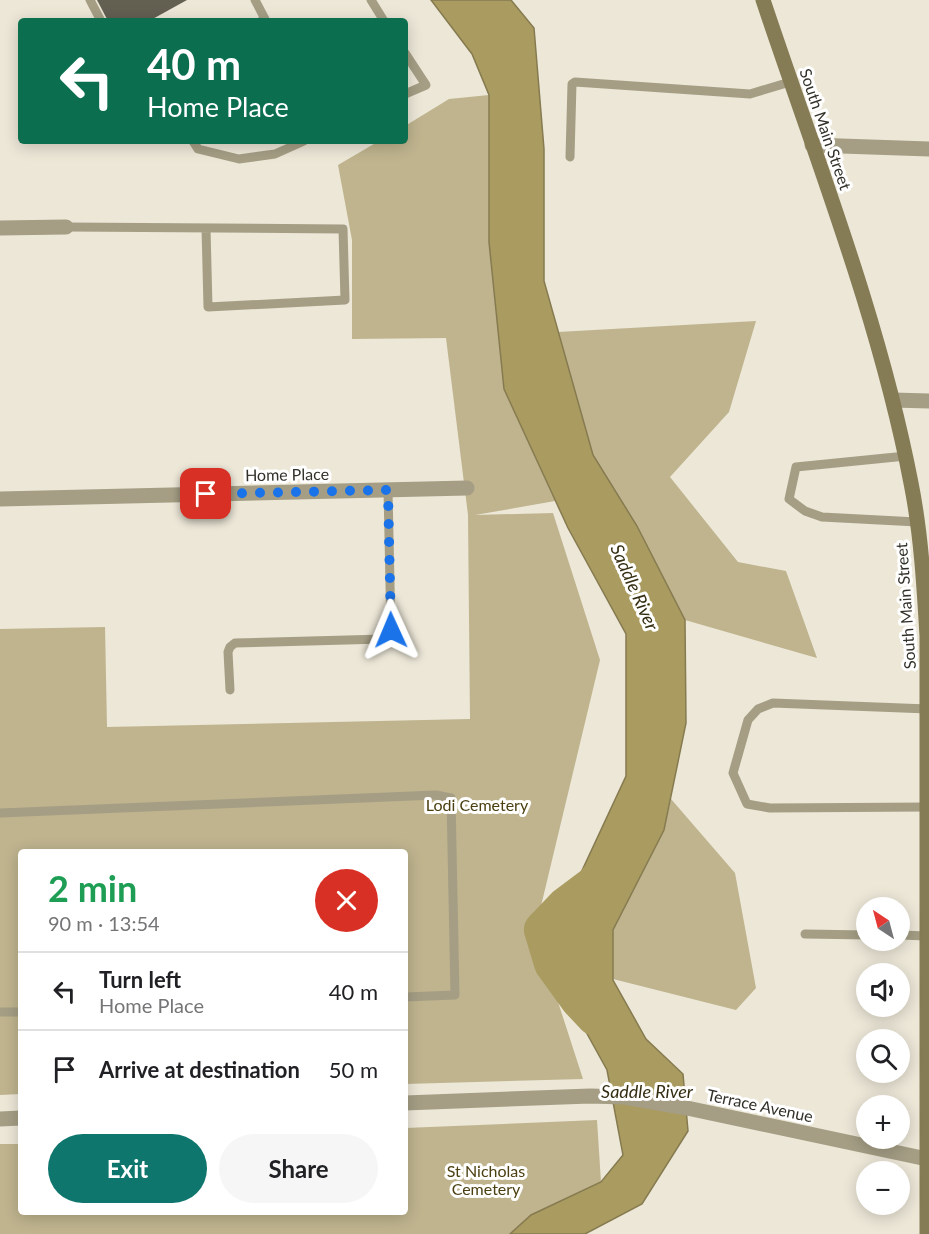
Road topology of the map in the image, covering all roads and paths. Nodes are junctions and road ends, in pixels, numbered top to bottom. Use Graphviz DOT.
graph roads {
  1 [pos="90,0"];
  2 [pos="255,0"];
  3 [pos="371,0"];
  4 [pos="763,0"];
  5 [pos="99,18"];
  6 [pos="262,18"];
  7 [pos="382,18"];
  8 [pos="408,57"];
  9 [pos="790,82"];
  10 [pos="408,93"];
  11 [pos="195,144"];
  12 [pos="297,144"];
  13 [pos="812,145"];
  14 [pos="929,149"];
  15 [pos="570,157"];
  16 [pos="66,227"];
  17 [pos="0,228"];
  18 [pos="206,228"];
  19 [pos="893,400"];
  20 [pos="929,401"];
  21 [pos="906,456"];
  22 [pos="467,488"];
  23 [pos="388,490"];
  24 [pos="0,499"];
  25 [pos="917,522"];
  26 [pos="928,636"];
  27 [pos="230,690"];
  28 [pos="927,709"];
  29 [pos="927,807"];
  30 [pos="0,813"];
  31 [pos="928,908"];
  32 [pos="805,934"];
  33 [pos="856,935"];
  34 [pos="910,935"];
  35 [pos="927,936"];
  36 [pos="408,997"];
  37 [pos="0,1012"];
  38 [pos="18,1012"];
  39 [pos="408,1103"];
  40 [pos="18,1118"];
  41 [pos="0,1119"];
  42 [pos="928,1164"];
  43 [pos="927,1234"];
  1 -- 5 [label="lane"];
  2 -- 6 [label="lane"];
  3 -- 7 [label="lane"];
  4 -- 9 [label="street, South Main Street"];
  8 -- 10 [label="lane"];
  9 -- 13 [label="street, South Main Street"];
  9 -- 15 [label="lane"];
  11 -- 12 [label="lane"];
  13 -- 14 [label="street"];
  13 -- 19 [label="street, South Main Street"];
  16 -- 17 [label="street"];
  16 -- 18 [label="lane"];
  18 -- 18 [label="lane"];
  19 -- 20 [label="street"];
  19 -- 21 [label="street, South Main Street"];
  21 -- 25 [label="street, South Main Street"];
  21 -- 25 [label="lane"];
  22 -- 23 [label="street, Home Place"];
  23 -- 24 [label="street, Home Place"];
  23 -- 27 [label="lane"];
  25 -- 26 [label="street, South Main Street"];
  26 -- 28 [label="street, South Main Street"];
  28 -- 29 [label="street, South Main Street"];
  28 -- 29 [label="lane"];
  29 -- 31 [label="street, South Main Street"];
  30 -- 36 [label="lane"];
  31 -- 35 [label="street, South Main Street"];
  32 -- 33 [label="lane"];
  34 -- 35 [label="lane"];
  35 -- 42 [label="street, South Main Street"];
  37 -- 38 [label="lane"];
  39 -- 42 [label="street, Terrace Avenue"];
  40 -- 41 [label="street"];
  42 -- 43 [label="street, South Main Street"];
}
